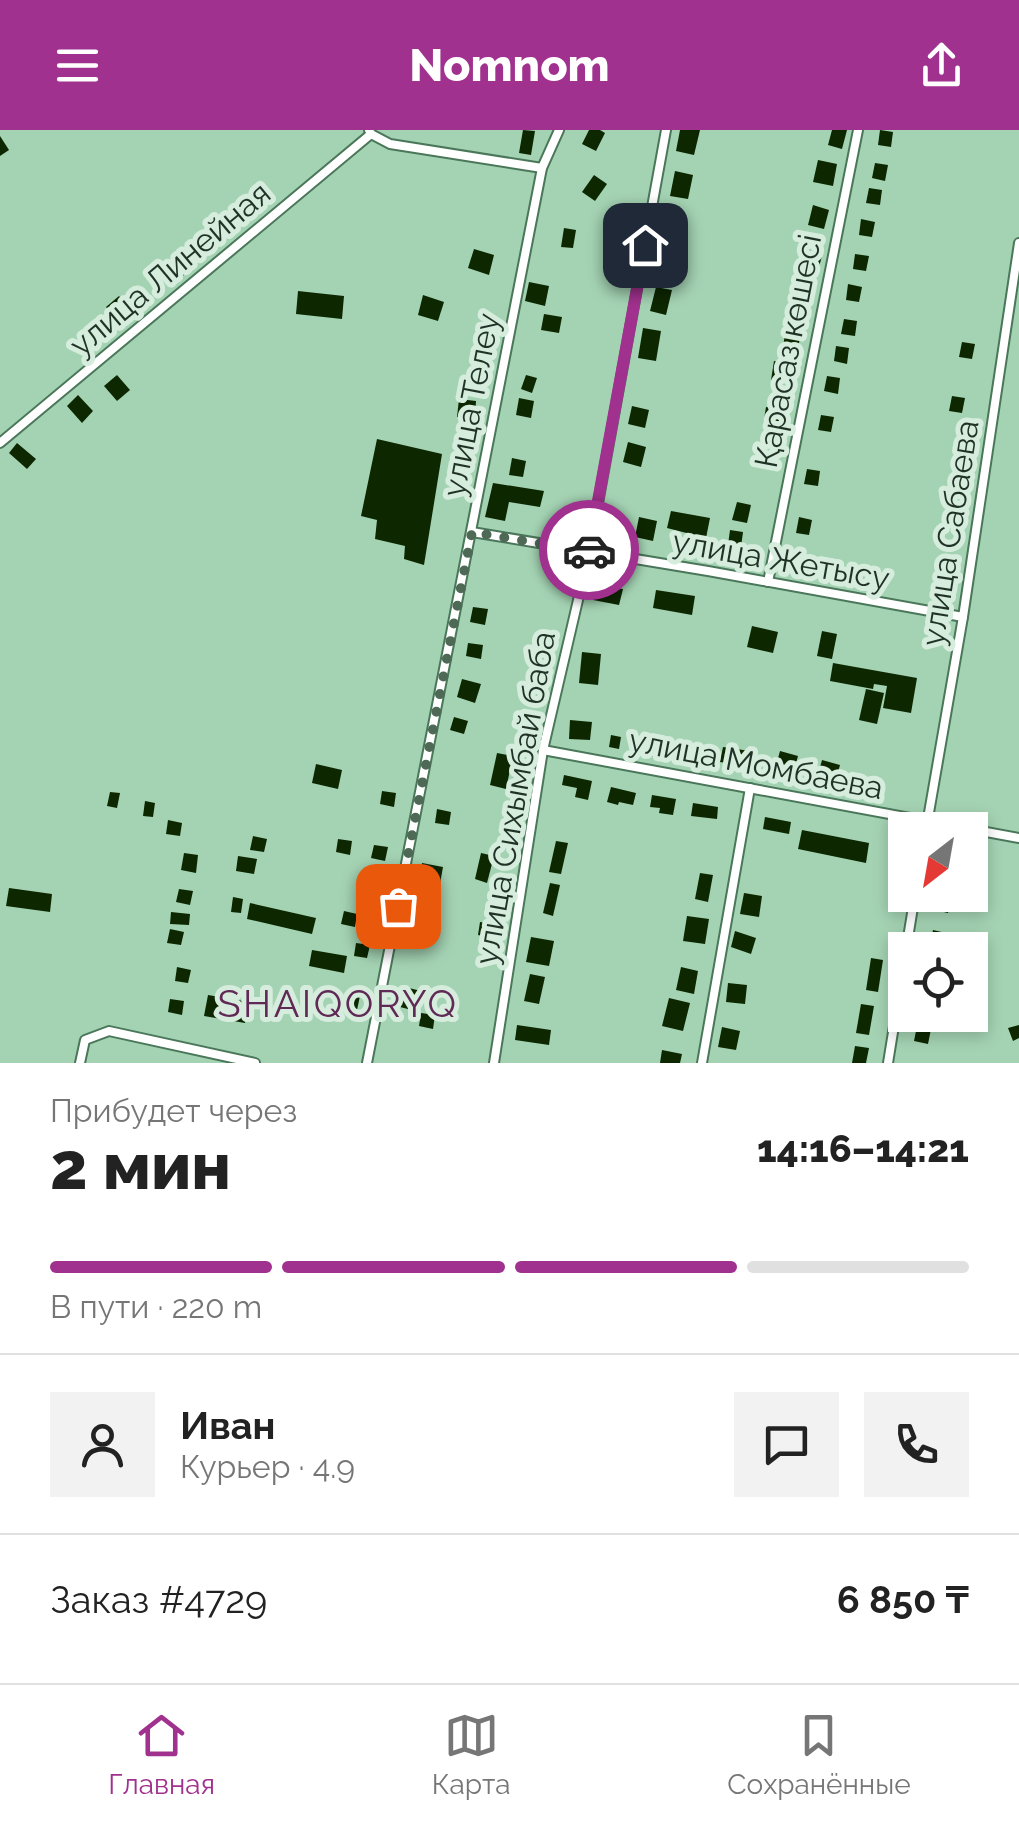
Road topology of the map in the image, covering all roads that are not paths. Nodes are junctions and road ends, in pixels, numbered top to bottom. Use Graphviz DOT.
graph roads {
  1 [pos="559,130"];
  2 [pos="666,130"];
  3 [pos="858,130"];
  4 [pos="370,132"];
  5 [pos="542,168"];
  6 [pos="1019,242"];
  7 [pos="0,443"];
  8 [pos="472,532"];
  9 [pos="589,552"];
  10 [pos="768,582"];
  11 [pos="963,617"];
  12 [pos="543,750"];
  13 [pos="750,788"];
  14 [pos="929,812"];
  15 [pos="888,818"];
  16 [pos="988,834"];
  17 [pos="1019,838"];
  18 [pos="893,1032"];
  19 [pos="80,1063"];
  20 [pos="254,1063"];
  21 [pos="367,1063"];
  22 [pos="494,1063"];
  23 [pos="702,1063"];
  24 [pos="888,1063"];
  1 -- 5 [label="street, улица Телеу"];
  2 -- 9 [label="street, улица Сихымбай баба"];
  3 -- 10 [label="street, Қарасаз көшесі"];
  4 -- 5 [label="street"];
  4 -- 7 [label="street, улица Линейная"];
  5 -- 8 [label="street, улица Телеу"];
  6 -- 11 [label="street, улица Сабаева"];
  8 -- 9 [label="street, улица Жетысу"];
  8 -- 21 [label="street, улица Телеу"];
  9 -- 10 [label="street, улица Жетысу"];
  9 -- 12 [label="street, улица Сихымбай баба"];
  10 -- 11 [label="street, улица Жетысу"];
  11 -- 14 [label="street, улица Сабаева"];
  12 -- 13 [label="street, улица Момбаева"];
  12 -- 22 [label="street, улица Сихымбай баба"];
  13 -- 15 [label="street, улица Момбаева"];
  13 -- 23 [label="street"];
  16 -- 17 [label="street, улица Момбаева"];
  18 -- 24 [label="street"];
  19 -- 20 [label="street"];
}
